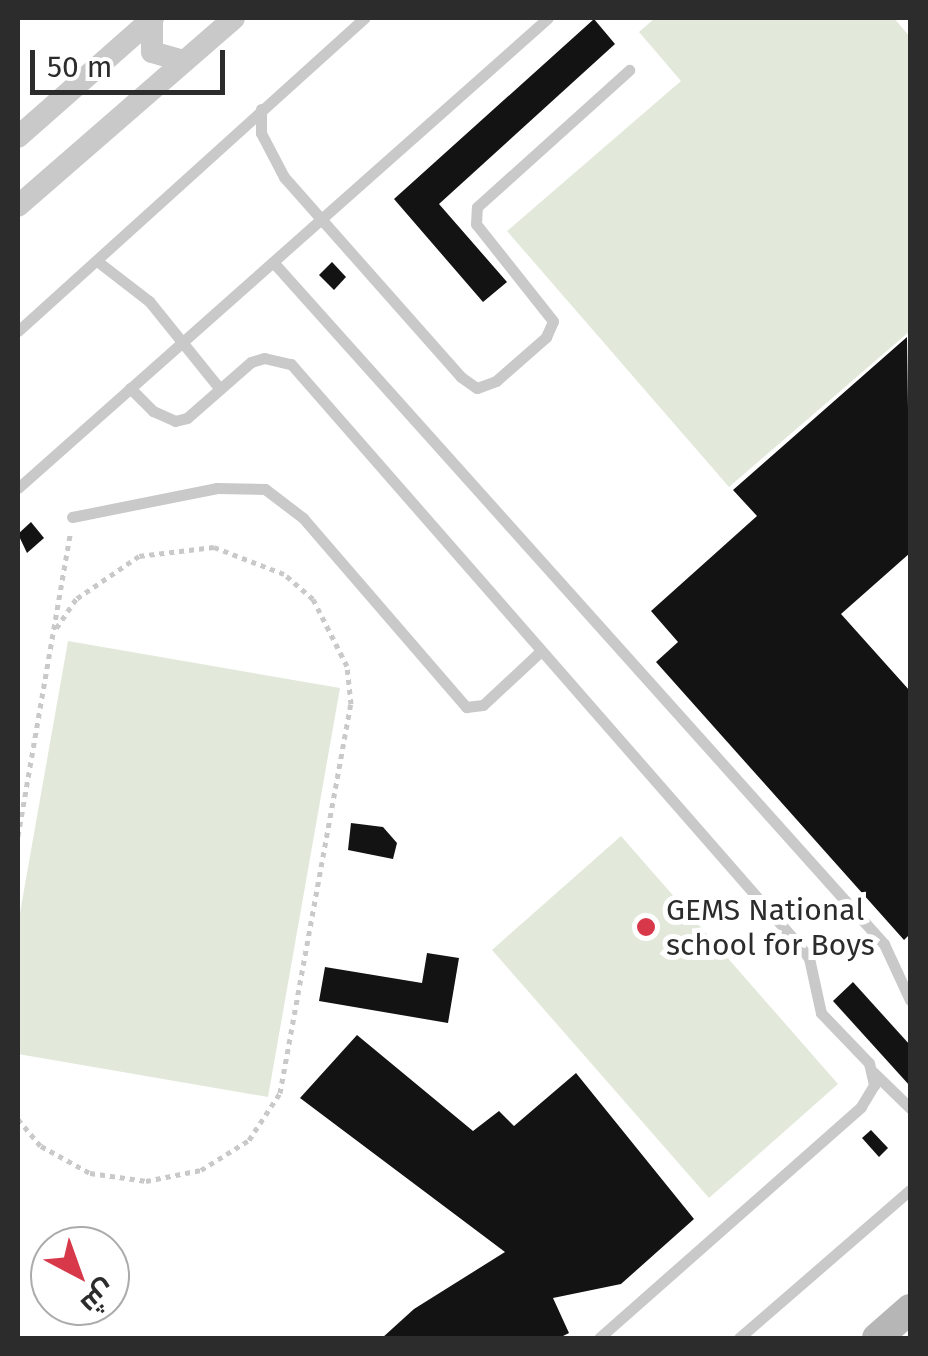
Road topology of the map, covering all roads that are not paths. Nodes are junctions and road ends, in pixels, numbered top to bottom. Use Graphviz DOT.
graph roads {
  1 [pos="153,18"];
  2 [pos="234,18"];
  3 [pos="364,18"];
  4 [pos="548,18"];
  5 [pos="184,61"];
  6 [pos="628,70"];
  7 [pos="262,109"];
  8 [pos="18,137"];
  9 [pos="18,206"];
  10 [pos="320,218"];
  11 [pos="97,261"];
  12 [pos="272,262"];
  13 [pos="18,330"];
  14 [pos="182,344"];
  15 [pos="130,388"];
  16 [pos="220,389"];
  17 [pos="18,488"];
  18 [pos="72,517"];
  19 [pos="541,651"];
  20 [pos="910,1000"];
  21 [pos="873,1072"];
  22 [pos="910,1108"];
  23 [pos="910,1190"];
  24 [pos="910,1309"];
  25 [pos="599,1338"];
  26 [pos="740,1338"];
  27 [pos="877,1338"];
  1 -- 5 [label="street"];
  1 -- 8 [label="street"];
  2 -- 5 [label="street"];
  3 -- 7 [label="lane"];
  4 -- 10 [label="lane"];
  5 -- 9 [label="street"];
  6 -- 10 [label="lane"];
  7 -- 10 [label="lane"];
  7 -- 11 [label="lane"];
  10 -- 12 [label="lane"];
  11 -- 13 [label="lane"];
  11 -- 14 [label="lane"];
  12 -- 14 [label="lane"];
  12 -- 20 [label="lane"];
  14 -- 15 [label="lane"];
  14 -- 16 [label="lane"];
  15 -- 16 [label="lane"];
  15 -- 17 [label="lane"];
  16 -- 19 [label="lane"];
  18 -- 19 [label="lane"];
  19 -- 21 [label="lane"];
  21 -- 22 [label="lane"];
  21 -- 25 [label="lane"];
  23 -- 26 [label="lane"];
  24 -- 27 [label="main road"];
}
